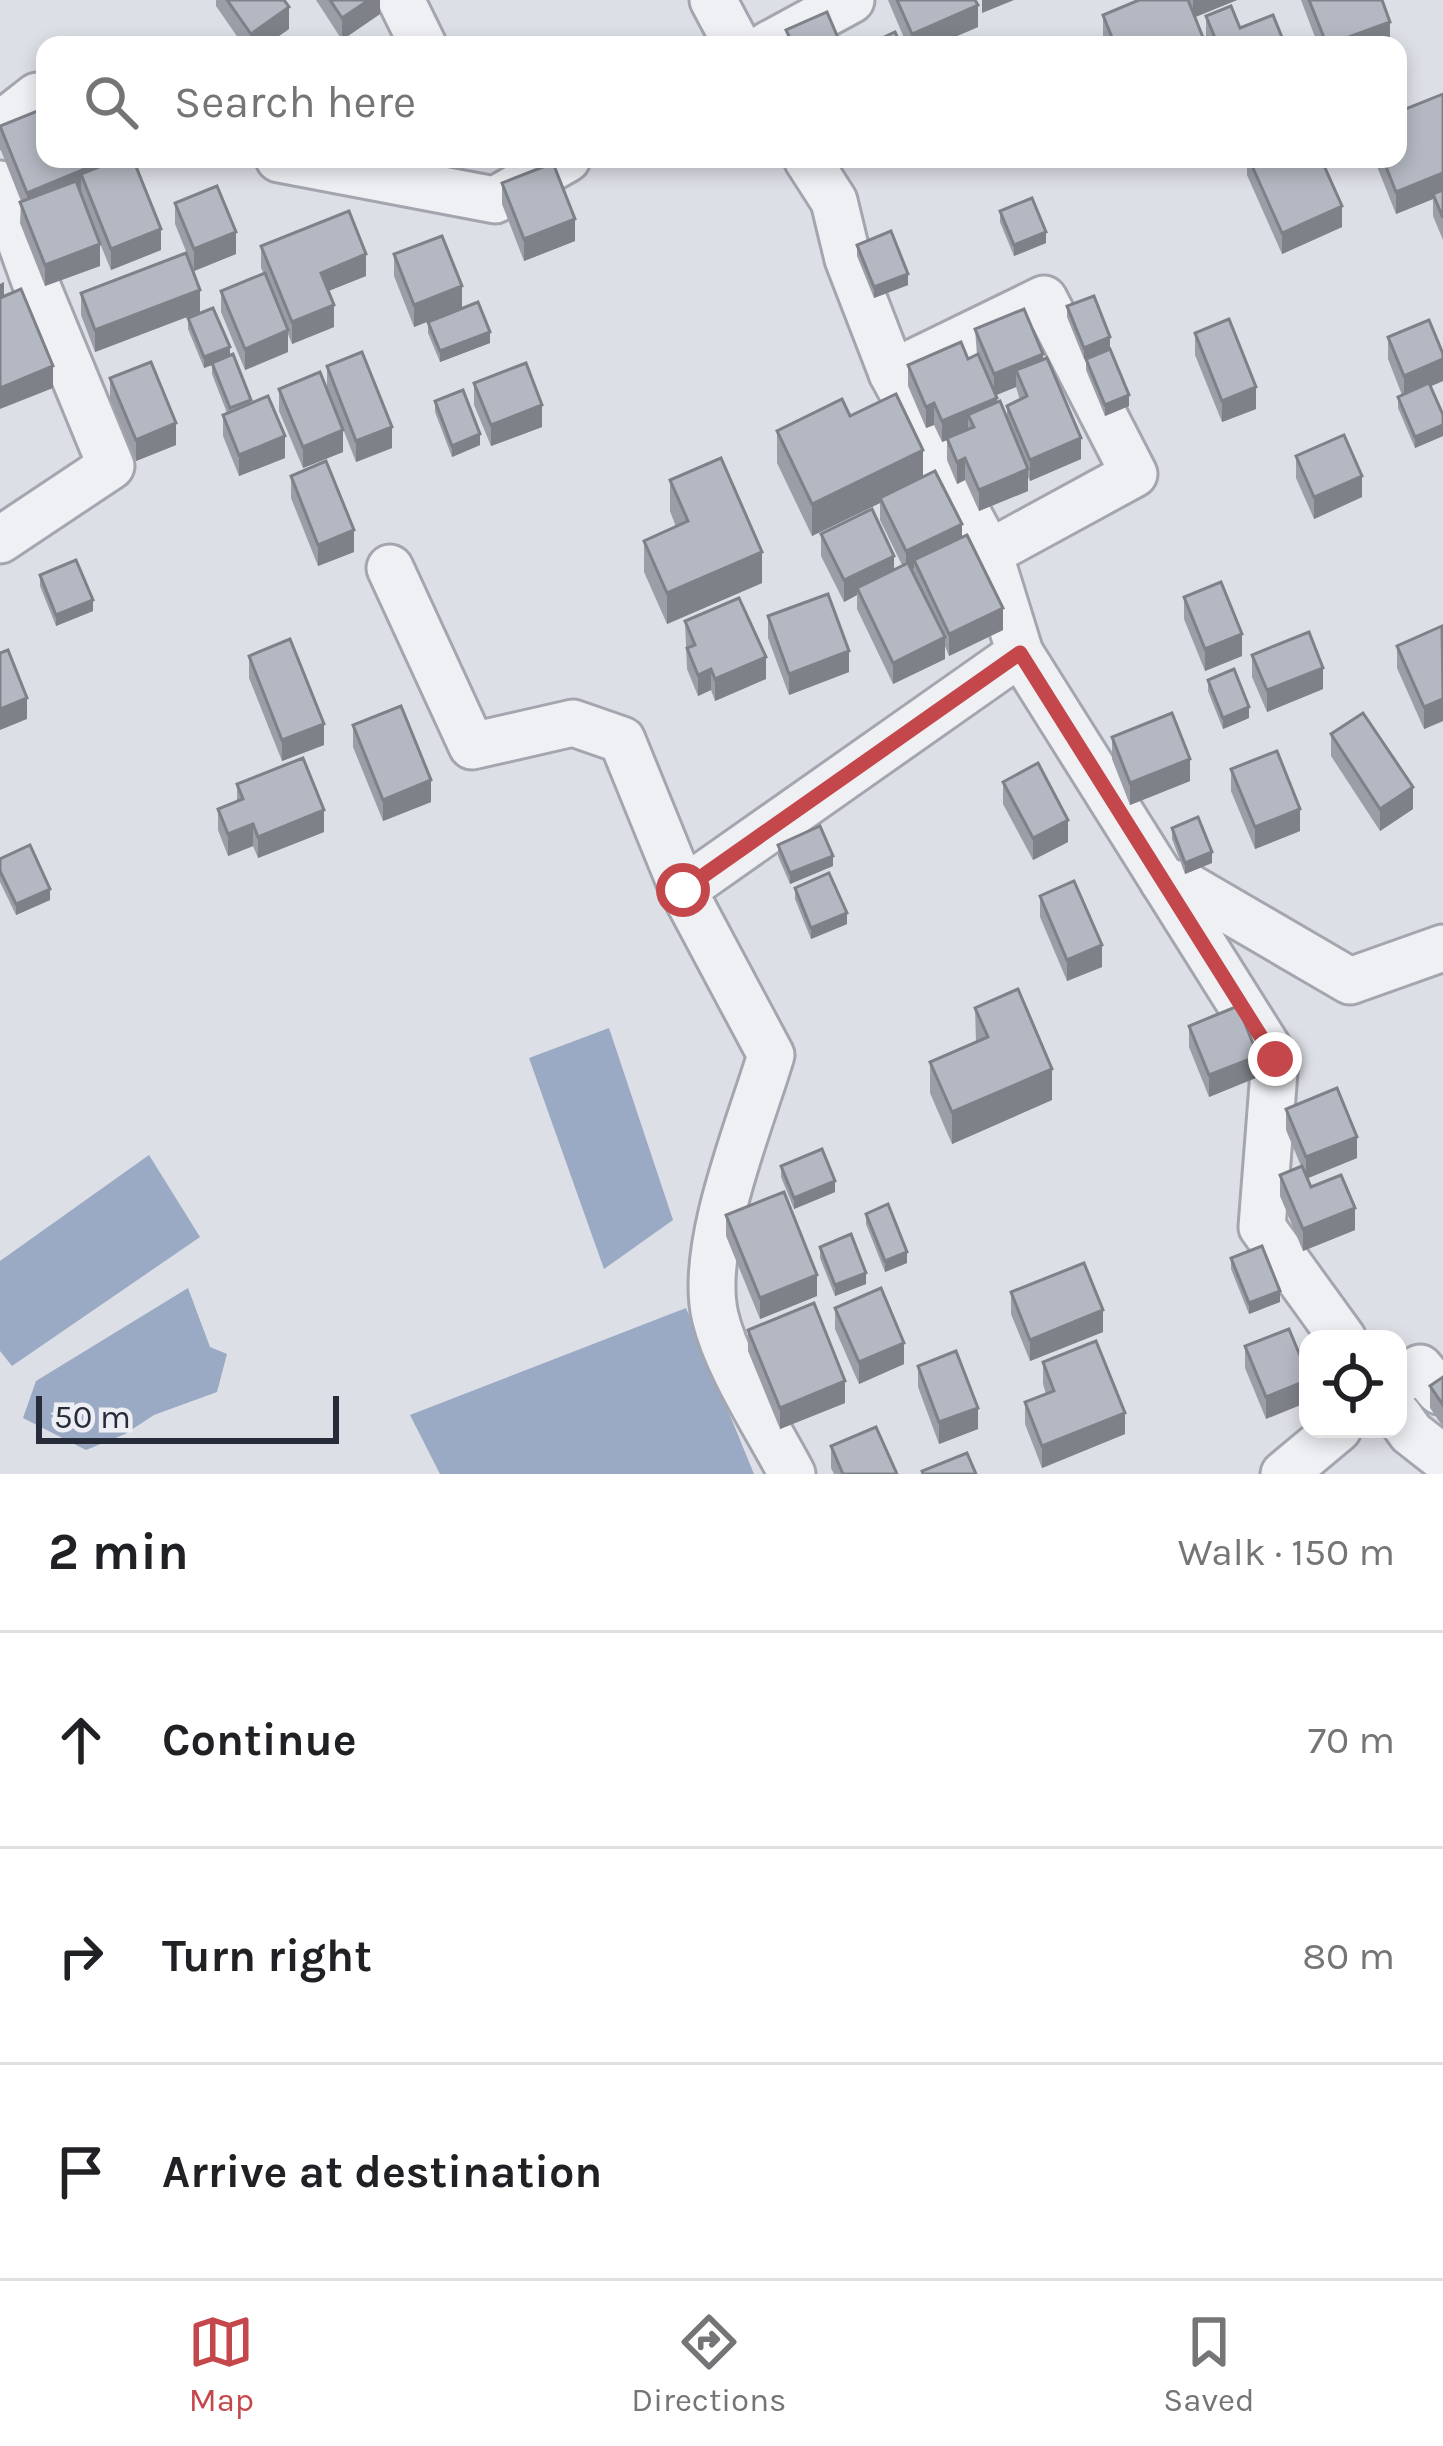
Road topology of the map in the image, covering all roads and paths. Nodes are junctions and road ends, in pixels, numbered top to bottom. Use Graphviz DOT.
graph roads {
  1 [pos="401,0"];
  2 [pos="712,0"];
  3 [pos="851,0"];
  4 [pos="419,36"];
  5 [pos="732,36"];
  6 [pos="785,36"];
  7 [pos="36,98"];
  8 [pos="0,125"];
  9 [pos="372,168"];
  10 [pos="530,168"];
  11 [pos="813,168"];
  12 [pos="485,179"];
  13 [pos="0,184"];
  14 [pos="892,373"];
  15 [pos="0,540"];
  16 [pos="989,553"];
  17 [pos="390,568"];
  18 [pos="1020,653"];
  19 [pos="1163,881"];
  20 [pos="683,890"];
  21 [pos="1443,947"];
  22 [pos="1336,1330"];
  23 [pos="1407,1376"];
  24 [pos="1443,1388"];
  25 [pos="1407,1427"];
  26 [pos="1326,1438"];
  27 [pos="1443,1458"];
  28 [pos="792,1474"];
  29 [pos="1284,1474"];
  1 -- 4 [label="street"];
  2 -- 5 [label="street"];
  3 -- 6 [label="street"];
  7 -- 8 [label="street"];
  9 -- 12 [label="street"];
  10 -- 12 [label="street"];
  11 -- 14 [label="street"];
  13 -- 15 [label="street"];
  14 -- 16 [label="street"];
  14 -- 16 [label="street"];
  16 -- 18 [label="street"];
  17 -- 20 [label="street"];
  18 -- 19 [label="street"];
  18 -- 20 [label="street"];
  19 -- 21 [label="street"];
  19 -- 22 [label="street"];
  20 -- 28 [label="street"];
  23 -- 24 [label="street"];
  25 -- 27 [label="street"];
  26 -- 29 [label="street"];
}
